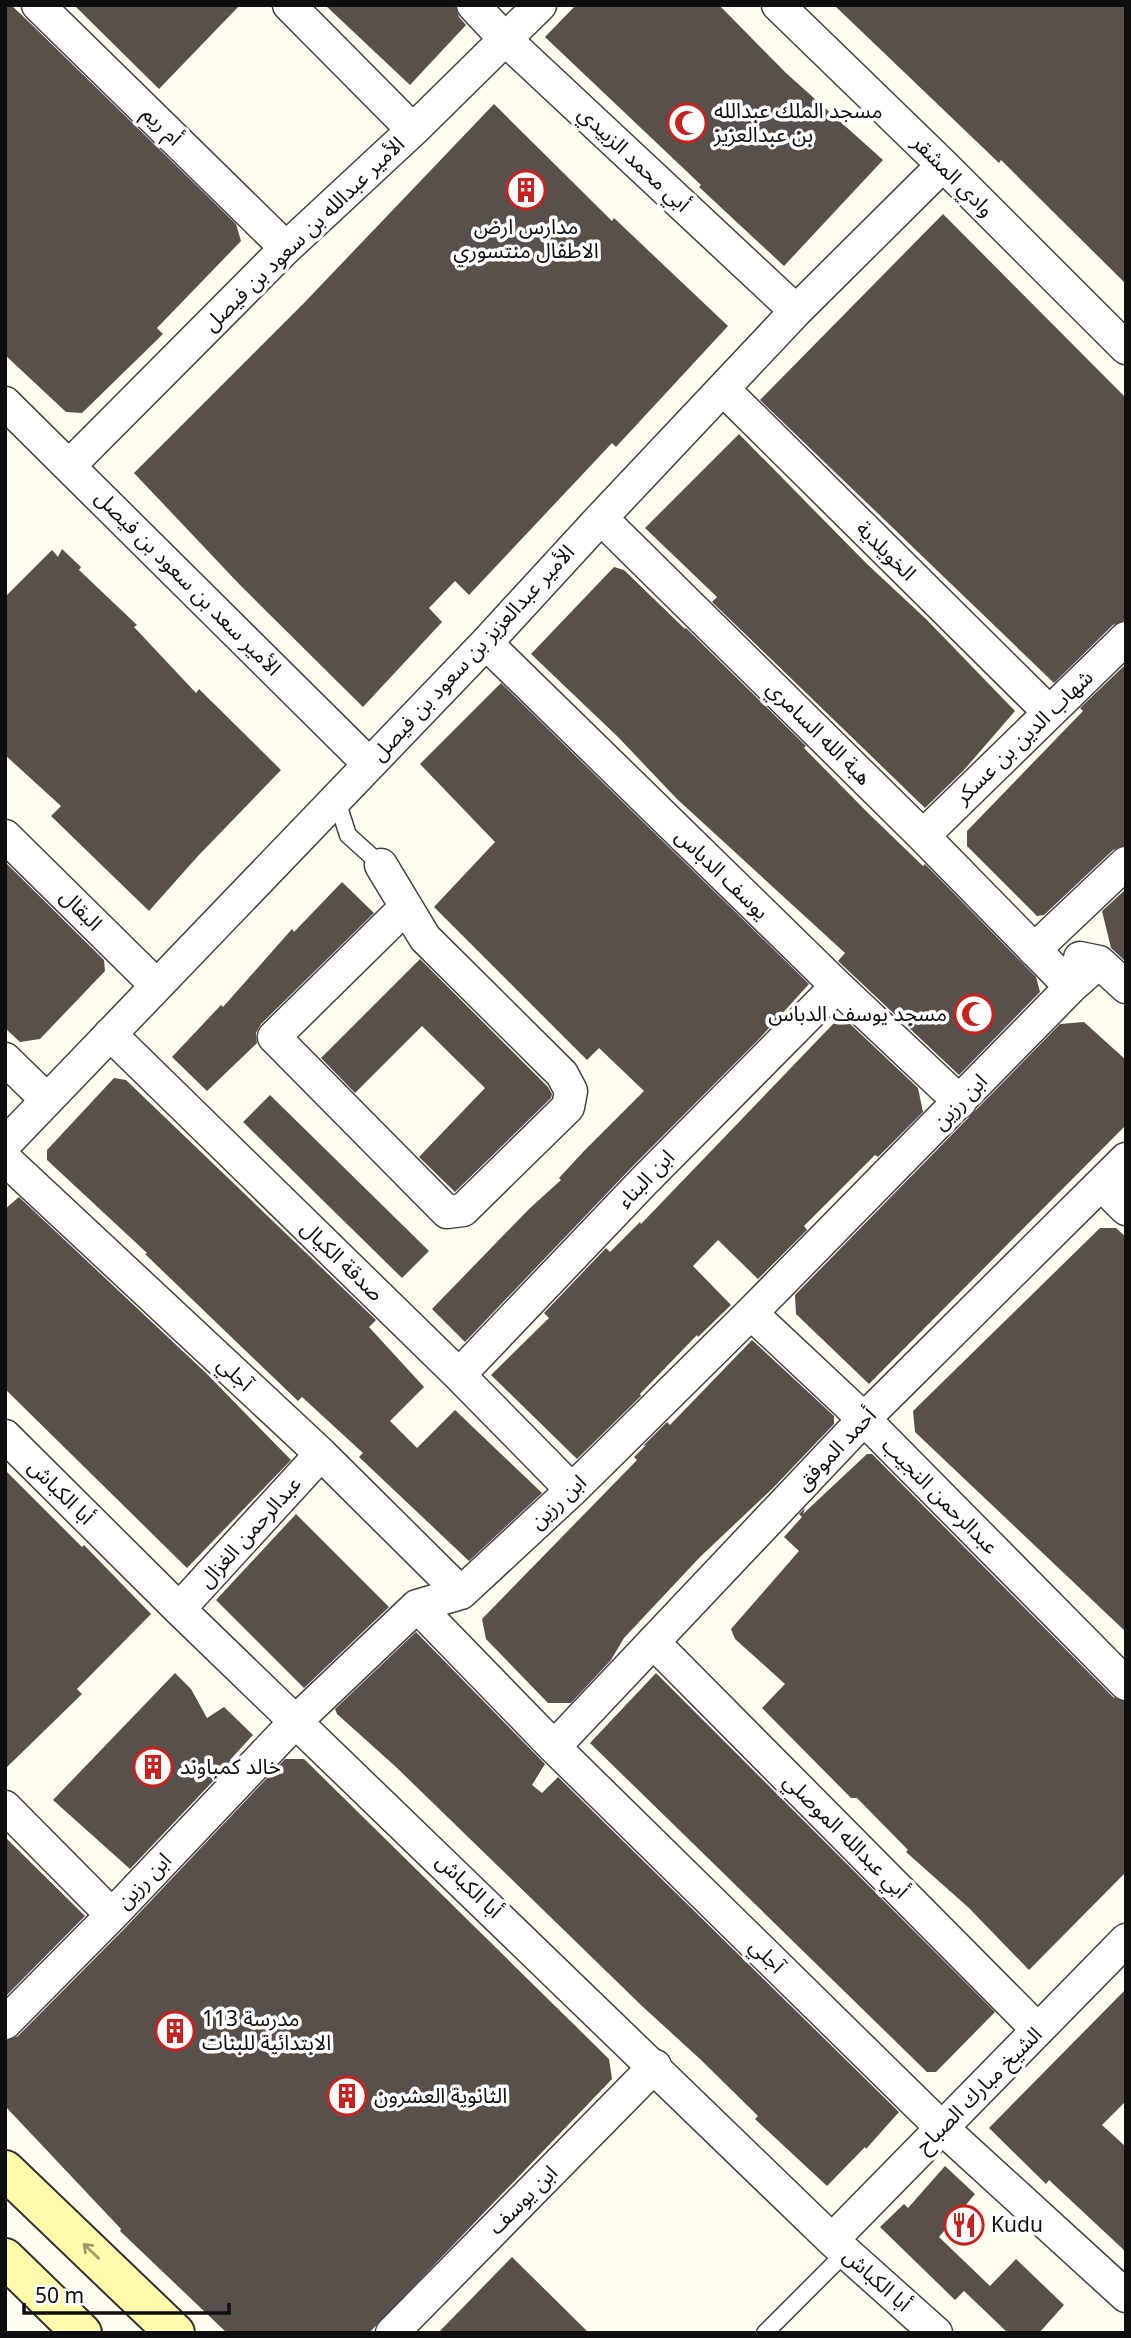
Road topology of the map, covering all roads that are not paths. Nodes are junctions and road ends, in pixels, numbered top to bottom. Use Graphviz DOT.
graph roads {
  1 [pos="38,5"];
  2 [pos="289,5"];
  3 [pos="473,5"];
  4 [pos="540,5"];
  5 [pos="778,5"];
  6 [pos="506,40"];
  7 [pos="413,130"];
  8 [pos="943,165"];
  9 [pos="286,248"];
  10 [pos="796,311"];
  11 [pos="1126,348"];
  12 [pos="723,390"];
  13 [pos="5,403"];
  14 [pos="70,465"];
  15 [pos="601,518"];
  16 [pos="1126,638"];
  17 [pos="486,643"];
  18 [pos="1049,712"];
  19 [pos="369,764"];
  20 [pos="336,798"];
  21 [pos="5,836"];
  22 [pos="923,836"];
  23 [pos="1126,863"];
  24 [pos="381,865"];
  25 [pos="405,908"];
  26 [pos="1034,950"];
  27 [pos="1100,962"];
  28 [pos="156,985"];
  29 [pos="837,986"];
  30 [pos="1071,987"];
  31 [pos="1126,987"];
  32 [pos="110,1034"];
  33 [pos="5,1059"];
  34 [pos="46,1100"];
  35 [pos="960,1102"];
  36 [pos="5,1144"];
  37 [pos="5,1159"];
  38 [pos="1126,1159"];
  39 [pos="1102,1185"];
  40 [pos="1126,1209"];
  41 [pos="751,1313"];
  42 [pos="459,1375"];
  43 [pos="864,1419"];
  44 [pos="5,1436"];
  45 [pos="321,1454"];
  46 [pos="572,1490"];
  47 [pos="461,1593"];
  48 [pos="417,1606"];
  49 [pos="180,1609"];
  50 [pos="653,1642"];
  51 [pos="1126,1684"];
  52 [pos="297,1720"];
  53 [pos="554,1747"];
  54 [pos="5,1807"];
  55 [pos="112,1914"];
  56 [pos="1126,1940"];
  57 [pos="5,2023"];
  58 [pos="1038,2030"];
  59 [pos="654,2066"];
  60 [pos="941,2127"];
  61 [pos="5,2170"];
  62 [pos="839,2246"];
  63 [pos="5,2259"];
  64 [pos="1126,2296"];
  65 [pos="82,2333"];
  66 [pos="175,2333"];
  67 [pos="392,2333"];
  68 [pos="765,2333"];
  69 [pos="936,2333"];
  1 -- 9 [label="street, أم ريم"];
  2 -- 7 [label="street"];
  3 -- 6 [label="street, أبي محمد الزبيدي"];
  4 -- 6 [label="street, الأمير عبدالله بن سعود بن فيصل"];
  5 -- 8 [label="street, وادي المشقر"];
  6 -- 7 [label="street, الأمير عبدالله بن سعود بن فيصل"];
  6 -- 10 [label="street, أبي محمد الزبيدي"];
  7 -- 9 [label="street, الأمير عبدالله بن سعود بن فيصل"];
  8 -- 10 [label="street, الأمير عبدالعزيز بن سعود بن فيصل"];
  8 -- 11 [label="street, وادي المشقر"];
  9 -- 14 [label="street, الأمير عبدالله بن سعود بن فيصل"];
  10 -- 12 [label="street, الأمير عبدالعزيز بن سعود بن فيصل"];
  12 -- 15 [label="street, الأمير عبدالعزيز بن سعود بن فيصل"];
  12 -- 18 [label="street, الخويلدية"];
  13 -- 14 [label="street, الأمير سعد بن سعود بن فيصل"];
  14 -- 19 [label="street, الأمير سعد بن سعود بن فيصل"];
  15 -- 17 [label="street, الأمير عبدالعزيز بن سعود بن فيصل"];
  15 -- 22 [label="street, هبة الله السامري"];
  16 -- 18 [label="street, شهاب الدين بن عسكر"];
  17 -- 19 [label="street, الأمير عبدالعزيز بن سعود بن فيصل"];
  17 -- 29 [label="street, يوسف الدباس"];
  18 -- 22 [label="street, شهاب الدين بن عسكر"];
  19 -- 20 [label="street, الأمير عبدالعزيز بن سعود بن فيصل"];
  20 -- 24 [label="lane"];
  20 -- 28 [label="street, الأمير عبدالعزيز بن سعود بن فيصل"];
  21 -- 28 [label="street, البقال"];
  22 -- 26 [label="street, هبة الله السامري"];
  23 -- 26 [label="street"];
  24 -- 25 [label="street"];
  25 -- 25 [label="street"];
  26 -- 27 [label="street"];
  26 -- 30 [label="street, هبة الله السامري"];
  27 -- 30 [label="street, ابن رزين"];
  27 -- 31 [label="street"];
  28 -- 32 [label="street, الأمير عبدالعزيز بن سعود بن فيصل"];
  29 -- 35 [label="street, يوسف الدباس"];
  29 -- 42 [label="street, ابن البناء"];
  30 -- 35 [label="street, ابن رزين"];
  32 -- 34 [label="street, الأمير عبدالعزيز بن سعود بن فيصل"];
  32 -- 42 [label="street, صدقة الكيال"];
  33 -- 34 [label="street"];
  34 -- 36 [label="street, الأمير عبدالعزيز بن سعود بن فيصل"];
  35 -- 41 [label="street, ابن رزين"];
  37 -- 45 [label="street, آجلي"];
  38 -- 39 [label="street, أحمد الموفق"];
  39 -- 40 [label="street"];
  39 -- 43 [label="street, أحمد الموفق"];
  41 -- 43 [label="street, عبدالرحمن النجيب"];
  41 -- 46 [label="street, ابن رزين"];
  42 -- 46 [label="street, صدقة الكيال"];
  43 -- 50 [label="street, أحمد الموفق"];
  43 -- 51 [label="street, عبدالرحمن النجيب"];
  44 -- 49 [label="street, أبا الكباش"];
  45 -- 47 [label="street, آجلي"];
  45 -- 49 [label="street, عبدالرحمن الغزال"];
  46 -- 47 [label="street, ابن رزين"];
  47 -- 48 [label="street, ابن رزين"];
  48 -- 52 [label="street, ابن رزين"];
  48 -- 53 [label="street, آجلي"];
  49 -- 52 [label="street, أبا الكباش"];
  50 -- 53 [label="street, أحمد الموفق"];
  50 -- 58 [label="street, أبي عبدالله الموصلي"];
  52 -- 55 [label="street, ابن رزين"];
  52 -- 59 [label="street, أبا الكباش"];
  53 -- 60 [label="street, آجلي"];
  54 -- 55 [label="street"];
  55 -- 57 [label="street, ابن رزين"];
  56 -- 58 [label="street, الشيخ مبارك الصباح"];
  58 -- 60 [label="street, الشيخ مبارك الصباح"];
  59 -- 62 [label="street, أبا الكباش"];
  59 -- 67 [label="street, ابن يوسف"];
  60 -- 62 [label="street, الشيخ مبارك الصباح"];
  60 -- 64 [label="street, آجلي"];
  66 -- 61 [label="street, one-way"];
  62 -- 68 [label="lane"];
  62 -- 69 [label="street, أبا الكباش"];
  63 -- 65 [label="street"];
}
